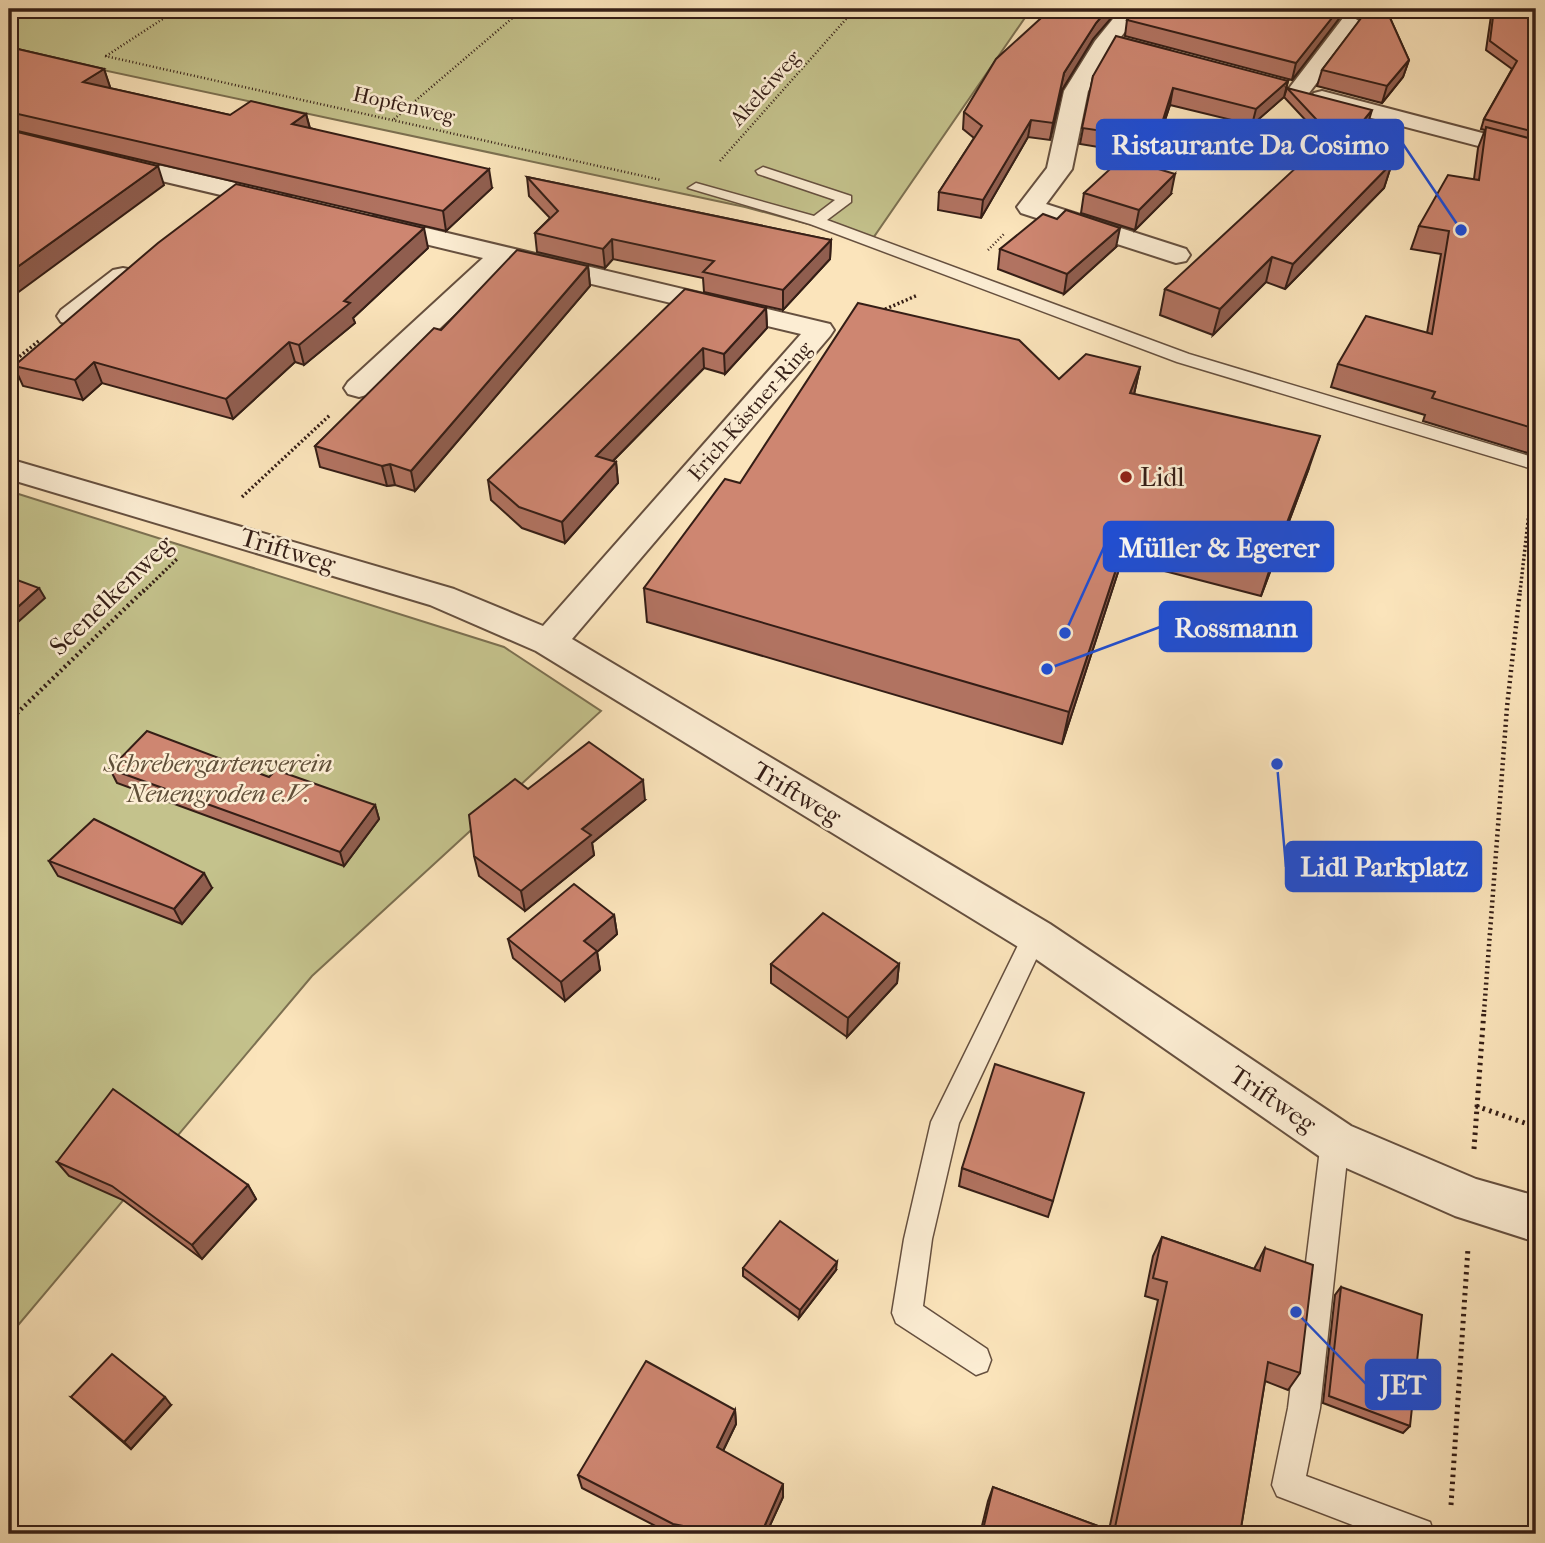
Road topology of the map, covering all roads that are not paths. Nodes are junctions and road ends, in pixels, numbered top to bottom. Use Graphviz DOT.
graph roads {
  1 [pos="1132,9"];
  2 [pos="1351,23"];
  3 [pos="1106,41"];
  4 [pos="1183,62"];
  5 [pos="1273,85"];
  6 [pos="1298,92"];
  7 [pos="9,138"];
  8 [pos="1536,155"];
  9 [pos="763,171"];
  10 [pos="696,188"];
  11 [pos="303,207"];
  12 [pos="344,216"];
  13 [pos="816,221"];
  14 [pos="504,253"];
  15 [pos="1176,255"];
  16 [pos="148,257"];
  17 [pos="71,316"];
  18 [pos="359,388"];
  19 [pos="1536,464"];
  20 [pos="9,469"];
  21 [pos="549,642"];
  22 [pos="1035,936"];
  23 [pos="1335,1141"];
  24 [pos="1536,1219"];
  25 [pos="976,1360"];
  26 [pos="1418,1534"];
  1 -- 3 [label="street"];
  2 -- 6 [label="street"];
  3 -- 4 [label="street"];
  3 -- 15 [label="street"];
  5 -- 6 [label="street"];
  6 -- 8 [label="street"];
  7 -- 11 [label="street"];
  9 -- 13 [label="lane"];
  10 -- 13 [label="lane"];
  12 -- 14 [label="street, Erich-Kästner-Ring"];
  13 -- 19 [label="lane"];
  14 -- 18 [label="street"];
  14 -- 21 [label="street, Erich-Kästner-Ring"];
  16 -- 17 [label="street"];
  20 -- 21 [label="street, Triftweg"];
  21 -- 22 [label="street, Triftweg"];
  22 -- 23 [label="street, Triftweg"];
  22 -- 25 [label="lane"];
  23 -- 24 [label="street, Triftweg"];
  23 -- 26 [label="lane"];
}
